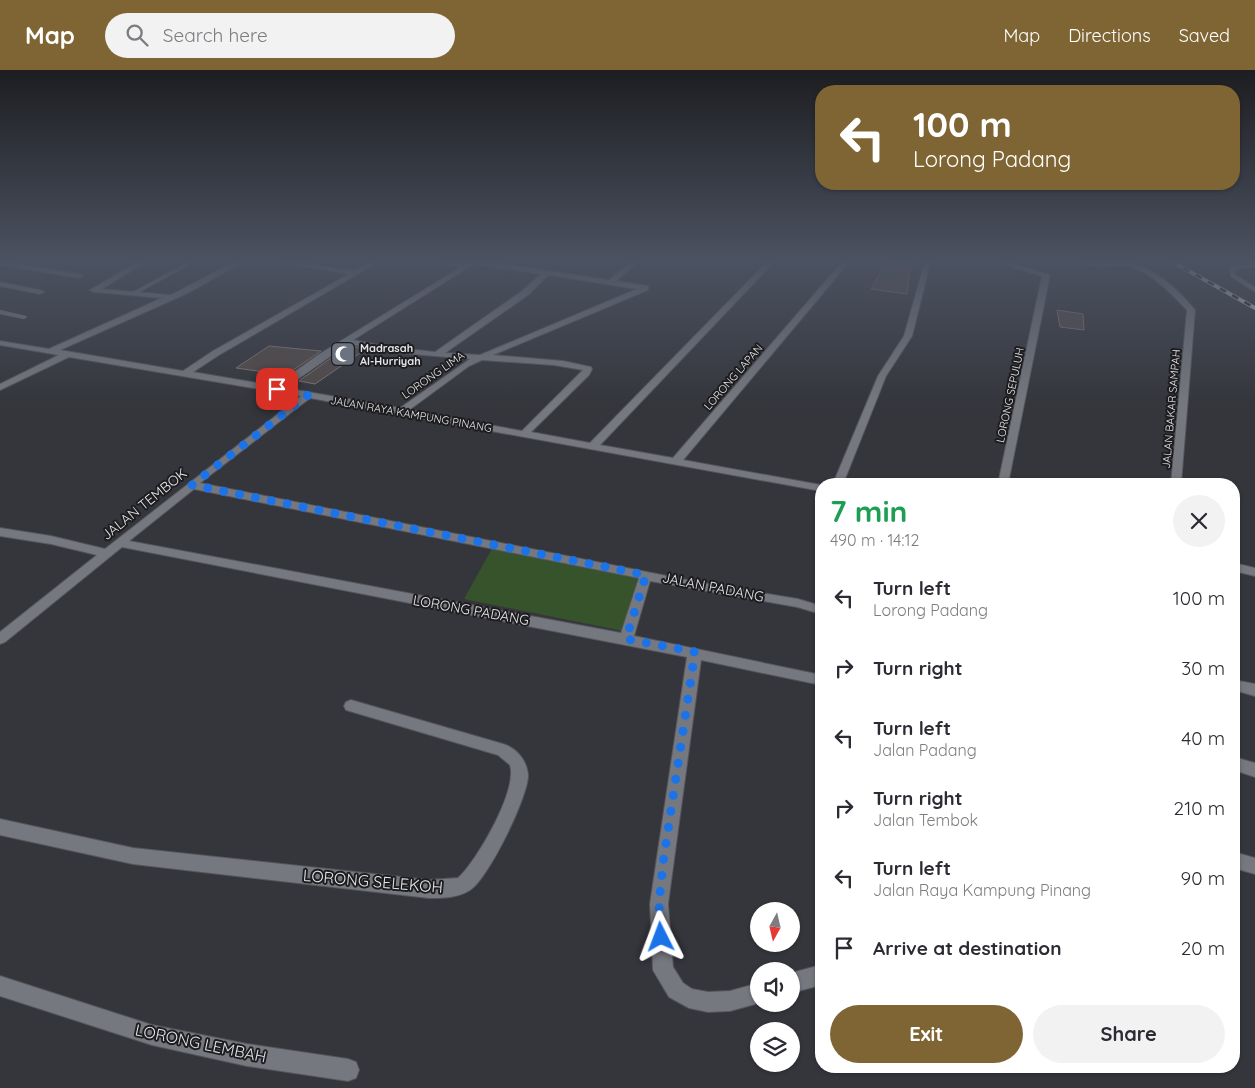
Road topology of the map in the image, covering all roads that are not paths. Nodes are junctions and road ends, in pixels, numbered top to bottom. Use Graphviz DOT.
graph roads {
  1 [pos="146,309"];
  2 [pos="293,309"];
  3 [pos="398,309"];
  4 [pos="503,309"];
  5 [pos="596,309"];
  6 [pos="726,309"];
  7 [pos="806,309"];
  8 [pos="916,309"];
  9 [pos="1039,309"];
  10 [pos="1189,309"];
  11 [pos="0,312"];
  12 [pos="24,317"];
  13 [pos="346,341"];
  14 [pos="0,344"];
  15 [pos="49,352"];
  16 [pos="438,354"];
  17 [pos="66,355"];
  18 [pos="482,356"];
  19 [pos="186,373"];
  20 [pos="0,386"];
  21 [pos="277,389"];
  22 [pos="308,395"];
  23 [pos="401,412"];
  24 [pos="524,434"];
  25 [pos="592,447"];
  26 [pos="675,462"];
  27 [pos="840,478"];
  28 [pos="1004,478"];
  29 [pos="1176,478"];
  30 [pos="192,485"];
  31 [pos="815,487"];
  32 [pos="0,532"];
  33 [pos="120,543"];
  34 [pos="107,553"];
  35 [pos="1240,568"];
  36 [pos="1255,572"];
  37 [pos="646,575"];
  38 [pos="815,608"];
  39 [pos="0,639"];
  40 [pos="626,639"];
  41 [pos="695,652"];
  42 [pos="815,679"];
  43 [pos="1240,686"];
  44 [pos="1255,690"];
  45 [pos="351,706"];
  46 [pos="1240,766"];
  47 [pos="1255,770"];
  48 [pos="0,827"];
  49 [pos="1240,862"];
  50 [pos="1255,866"];
  51 [pos="815,977"];
  52 [pos="800,981"];
  53 [pos="0,986"];
  54 [pos="750,995"];
  55 [pos="348,1070"];
  1 -- 15 [label="street"];
  2 -- 19 [label="street"];
  3 -- 13 [label="street"];
  4 -- 16 [label="street"];
  5 -- 18 [label="street, LORONG LIMA"];
  6 -- 25 [label="street"];
  7 -- 26 [label="street, LORONG LAPAN"];
  8 -- 27 [label="street"];
  9 -- 28 [label="street, LORONG SEPULUH"];
  10 -- 29 [label="street, JALAN BAKAR SAMPAH"];
  11 -- 12 [label="lane"];
  13 -- 16 [label="street"];
  13 -- 21 [label="street"];
  14 -- 15 [label="street, JALAN RAYA KAMPUNG PINANG"];
  15 -- 17 [label="street, JALAN RAYA KAMPUNG PINANG"];
  16 -- 18 [label="street"];
  17 -- 19 [label="street, JALAN RAYA KAMPUNG PINANG"];
  17 -- 20 [label="street"];
  18 -- 23 [label="street, LORONG LIMA"];
  18 -- 24 [label="street"];
  19 -- 21 [label="street, JALAN RAYA KAMPUNG PINANG"];
  21 -- 22 [label="street, JALAN RAYA KAMPUNG PINANG"];
  22 -- 23 [label="street, JALAN RAYA KAMPUNG PINANG"];
  22 -- 30 [label="street, JALAN TEMBOK"];
  23 -- 24 [label="street, JALAN RAYA KAMPUNG PINANG"];
  24 -- 25 [label="street, JALAN RAYA KAMPUNG PINANG"];
  25 -- 26 [label="street, JALAN RAYA KAMPUNG PINANG"];
  26 -- 31 [label="street, JALAN RAYA KAMPUNG PINANG"];
  30 -- 33 [label="street, JALAN TEMBOK"];
  30 -- 37 [label="street, JALAN PADANG"];
  32 -- 34 [label="street"];
  33 -- 34 [label="street, JALAN TEMBOK"];
  33 -- 40 [label="street, LORONG PADANG"];
  34 -- 39 [label="street, JALAN TEMBOK"];
  35 -- 36 [label="street"];
  37 -- 38 [label="street, JALAN PADANG"];
  37 -- 40 [label="street"];
  40 -- 41 [label="street, LORONG PADANG"];
  41 -- 42 [label="street, LORONG PADANG"];
  41 -- 54 [label="street"];
  43 -- 44 [label="street"];
  45 -- 48 [label="street, LORONG SELEKOH"];
  46 -- 47 [label="street"];
  49 -- 50 [label="street"];
  51 -- 52 [label="street"];
  53 -- 55 [label="street, LORONG LEMBAH"];
}
